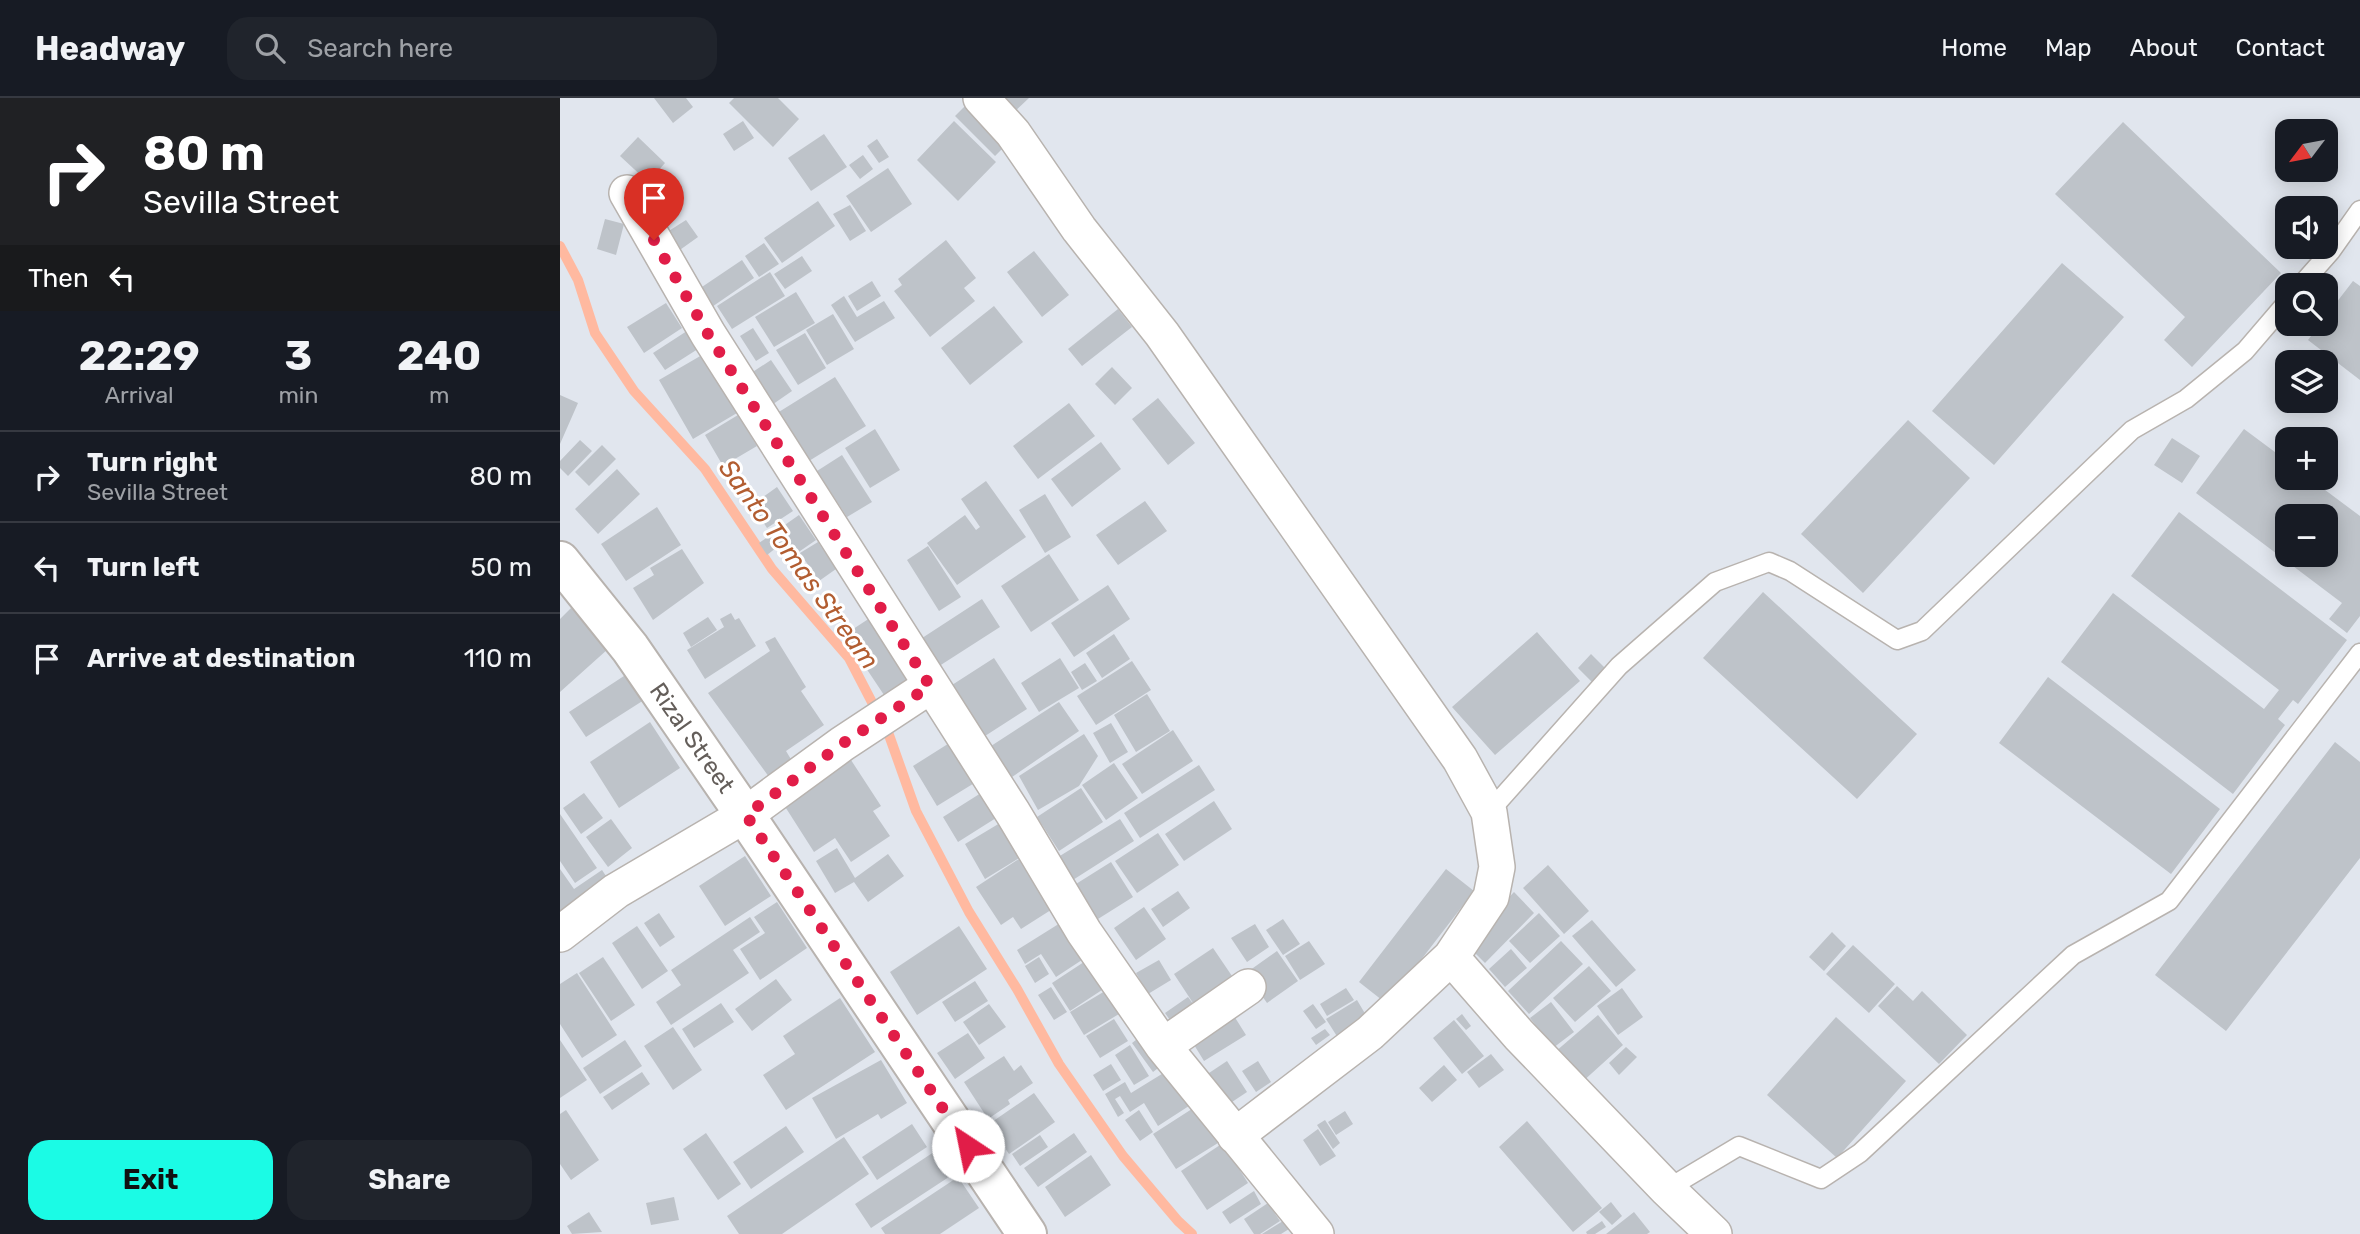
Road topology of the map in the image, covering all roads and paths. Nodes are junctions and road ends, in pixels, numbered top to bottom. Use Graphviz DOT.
graph roads {
  1 [pos="981,98"];
  2 [pos="627,193"];
  3 [pos="2360,210"];
  4 [pos="2312,273"];
  5 [pos="2275,316"];
  6 [pos="560,561"];
  7 [pos="2360,653"];
  8 [pos="930,686"];
  9 [pos="1489,813"];
  10 [pos="746,815"];
  11 [pos="560,934"];
  12 [pos="1451,957"];
  13 [pos="1248,987"];
  14 [pos="1163,1046"];
  15 [pos="1235,1136"];
  16 [pos="1667,1189"];
  17 [pos="1027,1234"];
  18 [pos="1316,1234"];
  19 [pos="1714,1234"];
  1 -- 9 [label="street"];
  2 -- 8 [label="street"];
  3 -- 4 [label="lane"];
  5 -- 9 [label="lane"];
  6 -- 10 [label="street, Rizal Street"];
  7 -- 16 [label="lane"];
  8 -- 10 [label="street"];
  8 -- 14 [label="street"];
  9 -- 12 [label="street"];
  10 -- 11 [label="street"];
  10 -- 17 [label="street, Rizal Street"];
  12 -- 15 [label="street"];
  12 -- 16 [label="street"];
  13 -- 14 [label="street"];
  14 -- 15 [label="street"];
  15 -- 18 [label="street"];
  16 -- 19 [label="street"];
}
